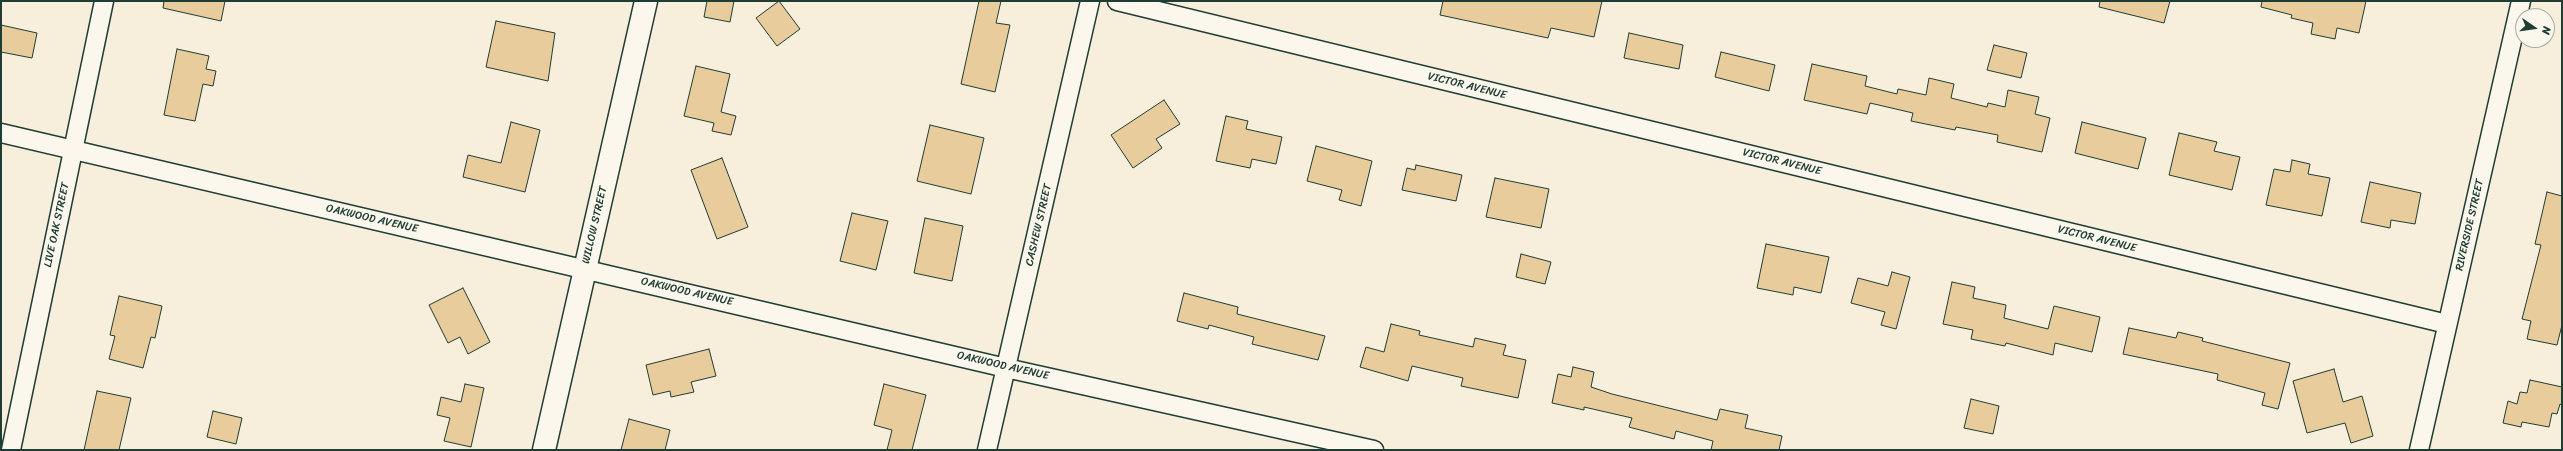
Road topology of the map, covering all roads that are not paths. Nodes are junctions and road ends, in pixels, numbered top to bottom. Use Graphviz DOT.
graph roads {
  1 [pos="104,1"];
  2 [pos="646,1"];
  3 [pos="1090,1"];
  4 [pos="1117,1"];
  5 [pos="2521,1"];
  6 [pos="1,134"];
  7 [pos="72,150"];
  8 [pos="586,268"];
  9 [pos="2447,324"];
  10 [pos="1006,368"];
  11 [pos="11,450"];
  12 [pos="544,450"];
  13 [pos="987,450"];
  14 [pos="1374,450"];
  15 [pos="2419,450"];
  1 -- 7 [label="street, LIVE OAK STREET"];
  2 -- 8 [label="street, WILLOW STREET"];
  3 -- 10 [label="street, CASHEW STREET"];
  4 -- 9 [label="street, VICTOR AVENUE"];
  5 -- 9 [label="street, RIVERSIDE STREET"];
  6 -- 7 [label="street, OAKWOOD AVENUE"];
  7 -- 8 [label="street, OAKWOOD AVENUE"];
  7 -- 11 [label="street, LIVE OAK STREET"];
  8 -- 10 [label="street, OAKWOOD AVENUE"];
  8 -- 12 [label="street, WILLOW STREET"];
  9 -- 15 [label="street, RIVERSIDE STREET"];
  10 -- 13 [label="street, CASHEW STREET"];
  10 -- 14 [label="street, OAKWOOD AVENUE"];
}
